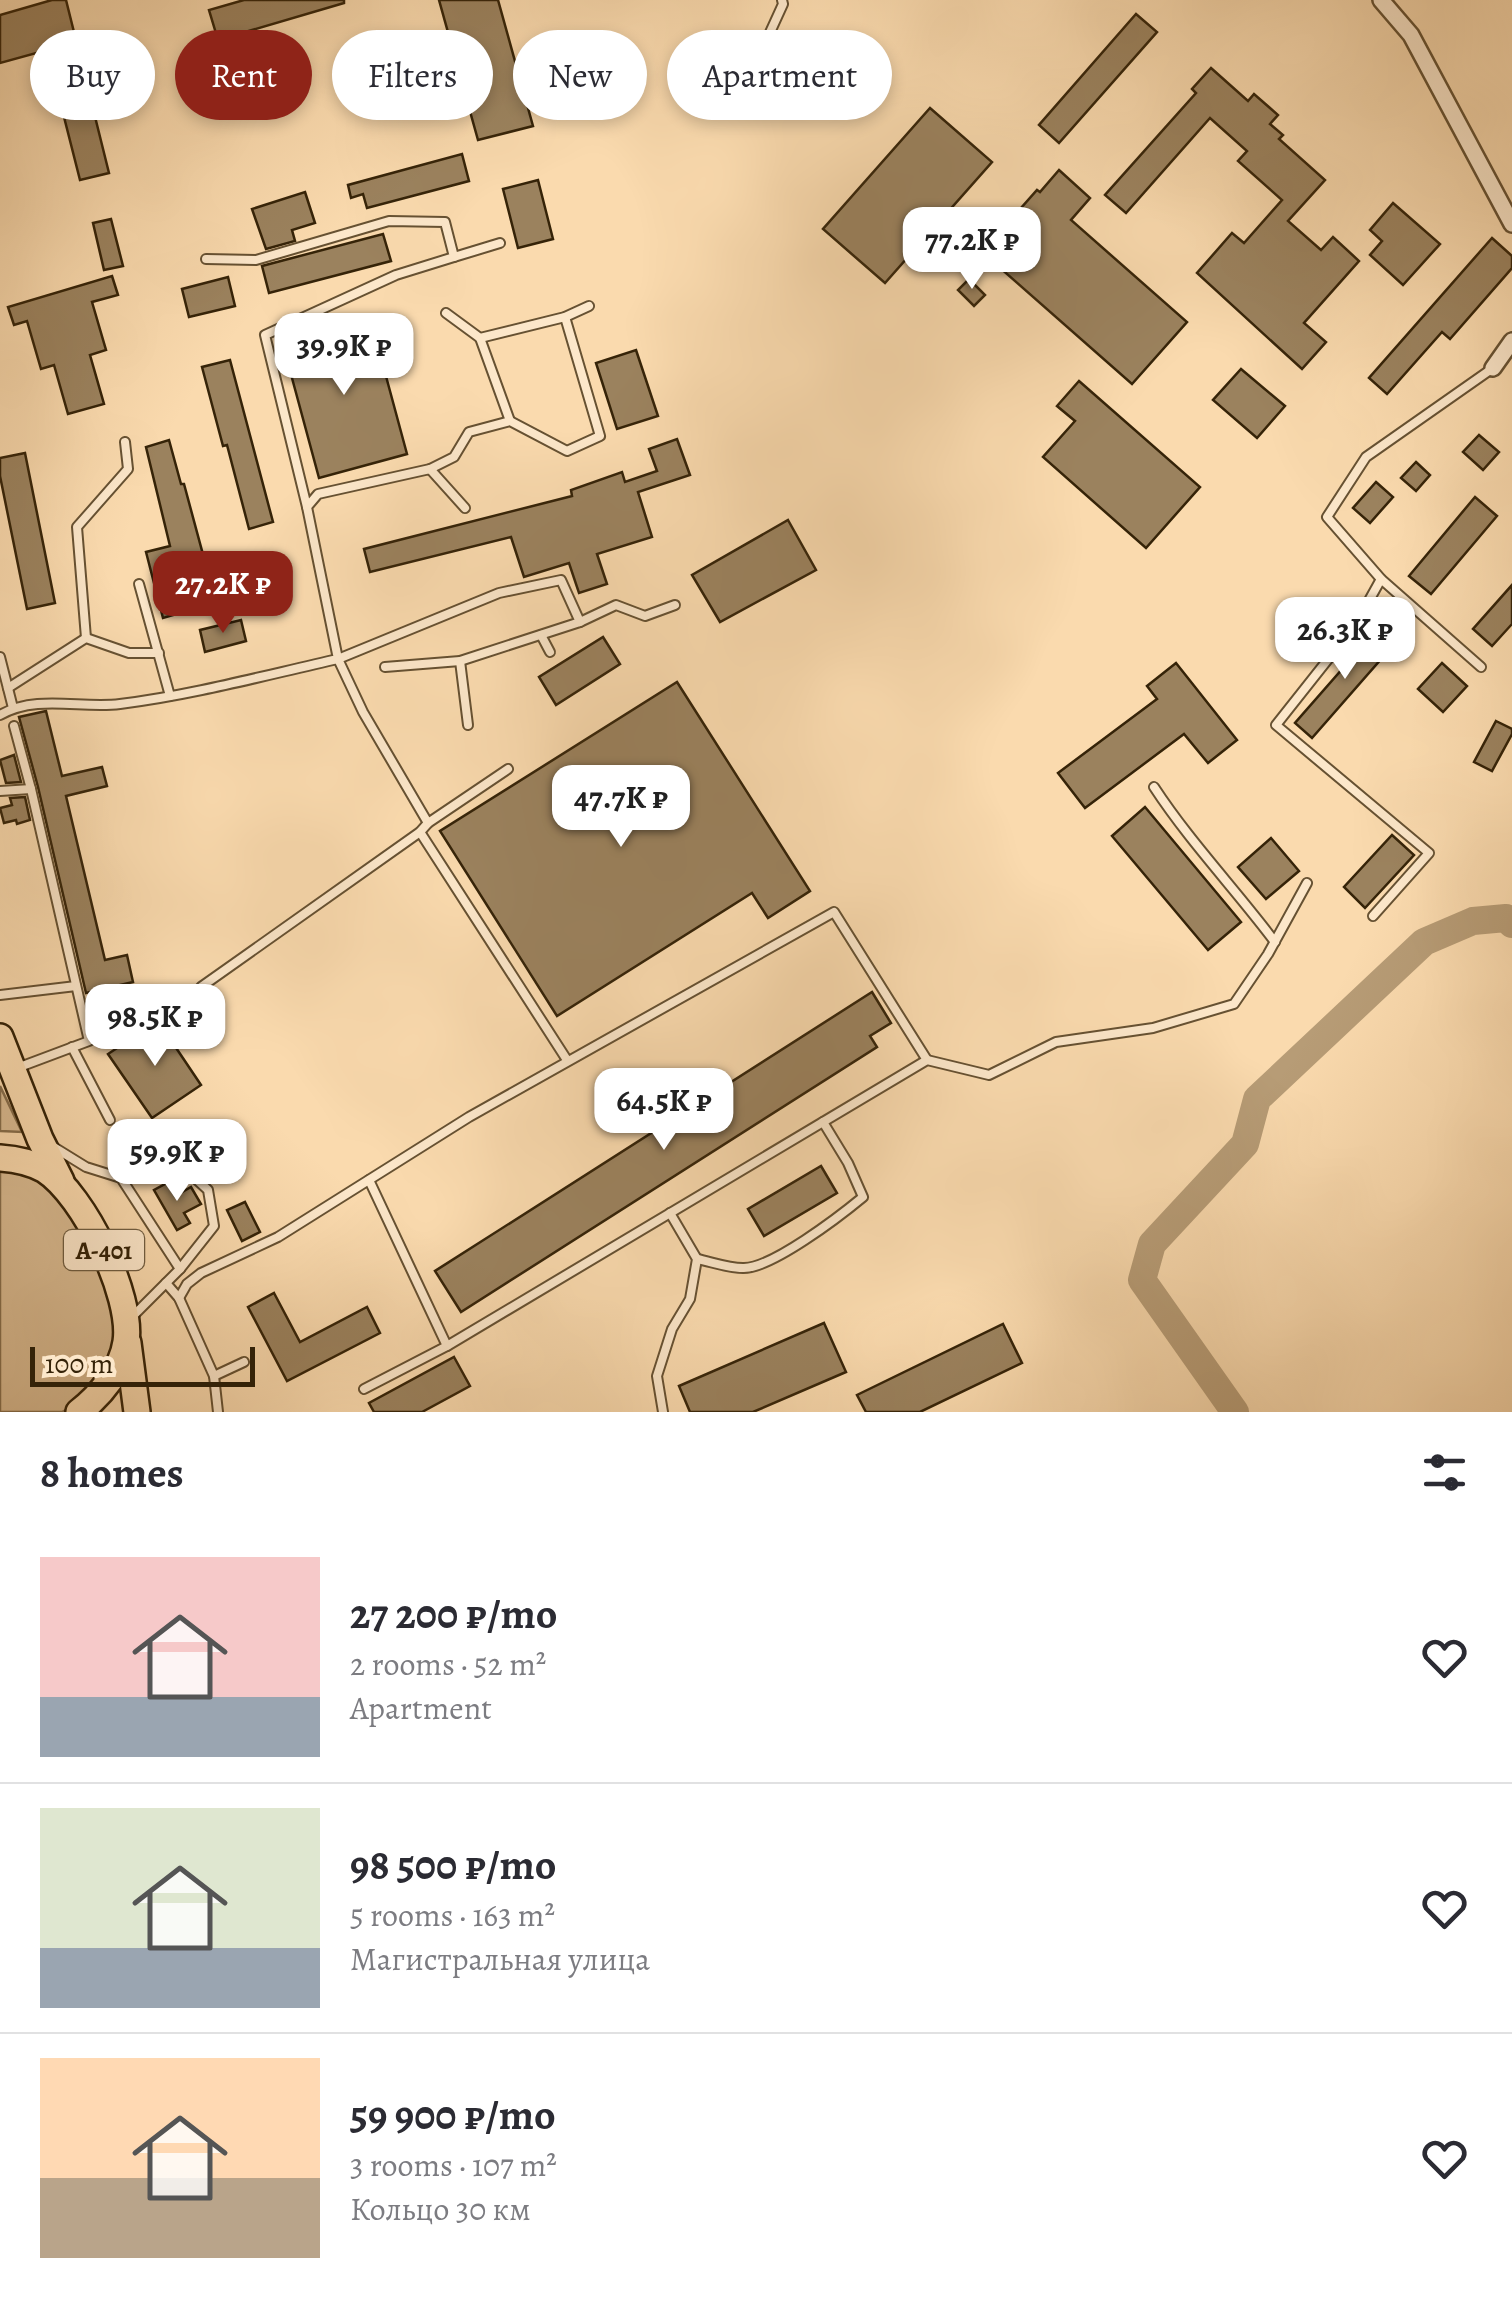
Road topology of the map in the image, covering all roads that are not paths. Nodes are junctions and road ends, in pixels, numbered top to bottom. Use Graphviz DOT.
graph roads {
  1 [pos="782,0"];
  2 [pos="1381,0"];
  3 [pos="771,30"];
  4 [pos="1512,224"];
  5 [pos="500,242"];
  6 [pos="454,257"];
  7 [pos="206,259"];
  8 [pos="589,306"];
  9 [pos="446,313"];
  10 [pos="564,317"];
  11 [pos="480,338"];
  12 [pos="1512,341"];
  13 [pos="1493,368"];
  14 [pos="510,422"];
  15 [pos="125,442"];
  16 [pos="430,468"];
  17 [pos="306,507"];
  18 [pos="465,508"];
  19 [pos="1382,579"];
  20 [pos="139,584"];
  21 [pos="674,605"];
  22 [pos="580,622"];
  23 [pos="541,635"];
  24 [pos="86,638"];
  25 [pos="550,652"];
  26 [pos="159,653"];
  27 [pos="0,657"];
  28 [pos="338,659"];
  29 [pos="460,661"];
  30 [pos="385,667"];
  31 [pos="1481,667"];
  32 [pos="8,688"];
  33 [pos="170,696"];
  34 [pos="12,708"];
  35 [pos="0,715"];
  36 [pos="468,725"];
  37 [pos="14,726"];
  38 [pos="508,769"];
  39 [pos="1154,787"];
  40 [pos="31,789"];
  41 [pos="0,791"];
  42 [pos="428,823"];
  43 [pos="420,832"];
  44 [pos="1307,882"];
  45 [pos="1373,916"];
  46 [pos="1275,942"];
  47 [pos="76,986"];
  48 [pos="202,987"];
  49 [pos="0,996"];
  50 [pos="0,1037"];
  51 [pos="72,1047"];
  52 [pos="567,1060"];
  53 [pos="928,1060"];
  54 [pos="12,1070"];
  55 [pos="110,1120"];
  56 [pos="823,1122"];
  57 [pos="40,1139"];
  58 [pos="0,1158"];
  59 [pos="121,1178"];
  60 [pos="369,1180"];
  61 [pos="64,1186"];
  62 [pos="670,1213"];
  63 [pos="698,1259"];
  64 [pos="180,1269"];
  65 [pos="166,1282"];
  66 [pos="179,1298"];
  67 [pos="126,1323"];
  68 [pos="447,1346"];
  69 [pos="244,1362"];
  70 [pos="214,1376"];
  71 [pos="364,1389"];
  72 [pos="80,1412"];
  73 [pos="138,1412"];
  74 [pos="218,1412"];
  75 [pos="663,1412"];
  1 -- 3 [label="lane"];
  2 -- 4 [label="street"];
  5 -- 6 [label="lane"];
  6 -- 7 [label="lane"];
  6 -- 17 [label="lane"];
  8 -- 10 [label="lane"];
  9 -- 11 [label="lane"];
  10 -- 11 [label="lane"];
  10 -- 14 [label="lane"];
  11 -- 14 [label="lane"];
  12 -- 13 [label="street"];
  13 -- 19 [label="lane"];
  14 -- 16 [label="lane"];
  15 -- 24 [label="lane"];
  16 -- 17 [label="lane"];
  16 -- 18 [label="lane"];
  17 -- 28 [label="lane"];
  19 -- 31 [label="lane"];
  19 -- 45 [label="lane"];
  20 -- 26 [label="lane"];
  21 -- 22 [label="lane"];
  22 -- 23 [label="lane"];
  22 -- 28 [label="lane"];
  23 -- 25 [label="lane"];
  23 -- 29 [label="lane"];
  24 -- 26 [label="lane"];
  24 -- 32 [label="lane"];
  26 -- 33 [label="lane"];
  27 -- 32 [label="lane"];
  28 -- 33 [label="lane"];
  28 -- 42 [label="lane"];
  29 -- 30 [label="lane"];
  29 -- 36 [label="lane"];
  32 -- 34 [label="lane"];
  33 -- 34 [label="lane"];
  34 -- 35 [label="lane"];
  37 -- 40 [label="lane"];
  38 -- 42 [label="lane"];
  39 -- 46 [label="lane"];
  40 -- 41 [label="lane"];
  40 -- 47 [label="lane"];
  42 -- 43 [label="lane"];
  43 -- 48 [label="lane"];
  43 -- 52 [label="lane"];
  44 -- 46 [label="lane"];
  46 -- 53 [label="lane"];
  47 -- 49 [label="lane"];
  47 -- 51 [label="lane"];
  50 -- 54 [label="main road, А-401"];
  51 -- 54 [label="lane"];
  51 -- 55 [label="lane"];
  52 -- 53 [label="lane"];
  52 -- 60 [label="lane"];
  53 -- 56 [label="lane"];
  54 -- 57 [label="main road, А-401"];
  56 -- 62 [label="lane"];
  56 -- 63 [label="lane"];
  57 -- 59 [label="lane"];
  57 -- 61 [label="main road, А-401"];
  58 -- 61 [label="main road, А-401"];
  59 -- 64 [label="lane"];
  59 -- 64 [label="lane"];
  60 -- 66 [label="lane"];
  60 -- 68 [label="lane"];
  61 -- 67 [label="main road, А-401"];
  62 -- 63 [label="lane"];
  62 -- 68 [label="lane"];
  63 -- 75 [label="lane"];
  64 -- 65 [label="lane"];
  65 -- 66 [label="lane"];
  65 -- 67 [label="lane"];
  66 -- 70 [label="lane"];
  67 -- 72 [label="main road, А-401"];
  67 -- 73 [label="main road"];
  68 -- 71 [label="lane"];
  69 -- 70 [label="lane"];
  70 -- 74 [label="lane"];
}
